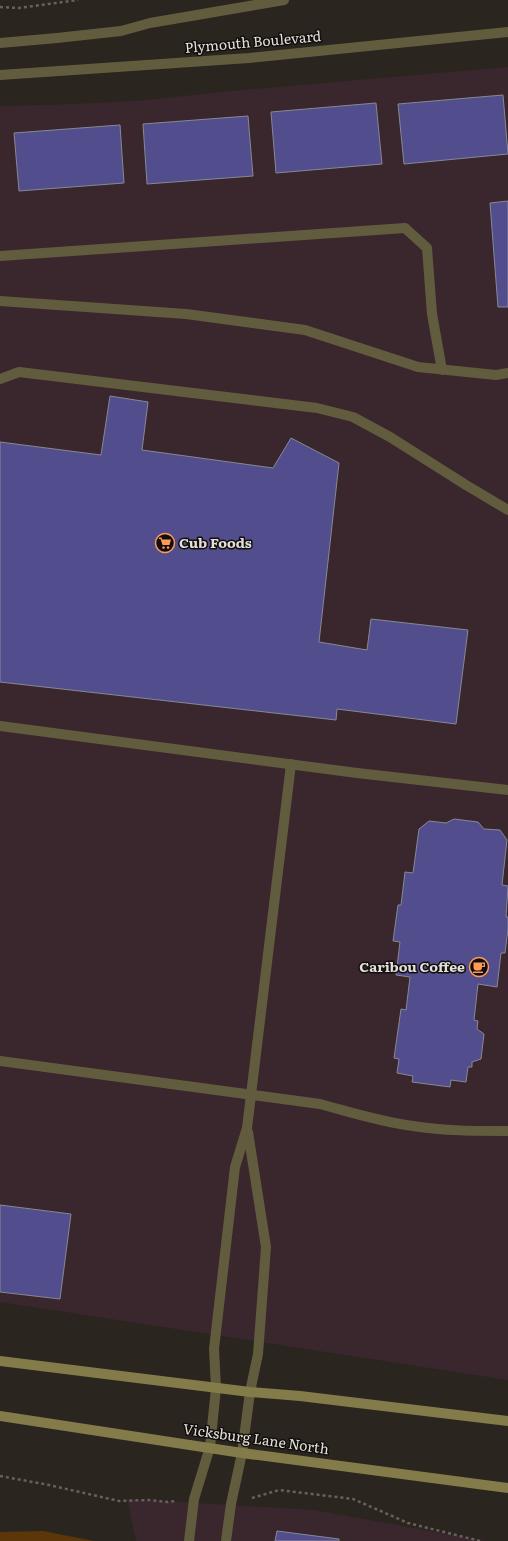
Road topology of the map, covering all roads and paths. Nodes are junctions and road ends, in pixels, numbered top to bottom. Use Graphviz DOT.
graph roads {
  1 [pos="78,0"];
  2 [pos="284,0"];
  3 [pos="0,7"];
  4 [pos="508,32"];
  5 [pos="0,43"];
  6 [pos="0,75"];
  7 [pos="0,256"];
  8 [pos="0,301"];
  9 [pos="442,370"];
  10 [pos="508,373"];
  11 [pos="0,379"];
  12 [pos="508,510"];
  13 [pos="0,726"];
  14 [pos="291,764"];
  15 [pos="508,790"];
  16 [pos="0,1062"];
  17 [pos="252,1094"];
  18 [pos="247,1128"];
  19 [pos="508,1131"];
  20 [pos="0,1361"];
  21 [pos="216,1388"];
  22 [pos="250,1392"];
  23 [pos="0,1416"];
  24 [pos="508,1421"];
  25 [pos="210,1447"];
  26 [pos="242,1453"];
  27 [pos="508,1488"];
  28 [pos="188,1541"];
  29 [pos="226,1541"];
  1 -- 3 [label="path"];
  2 -- 5 [label="street"];
  4 -- 6 [label="street, Plymouth Boulevard"];
  7 -- 9 [label="street"];
  8 -- 9 [label="street"];
  9 -- 10 [label="street"];
  11 -- 12 [label="street"];
  13 -- 14 [label="street"];
  14 -- 15 [label="street"];
  14 -- 17 [label="street"];
  16 -- 17 [label="street"];
  17 -- 18 [label="street"];
  17 -- 19 [label="street"];
  18 -- 21 [label="street"];
  18 -- 22 [label="street"];
  20 -- 21 [label="main road"];
  21 -- 22 [label="main road"];
  21 -- 25 [label="street"];
  22 -- 24 [label="main road"];
  22 -- 26 [label="street"];
  23 -- 25 [label="main road, Vicksburg Lane North"];
  25 -- 26 [label="main road, Vicksburg Lane North"];
  25 -- 28 [label="street"];
  26 -- 27 [label="main road, Vicksburg Lane North"];
  26 -- 29 [label="street"];
}
